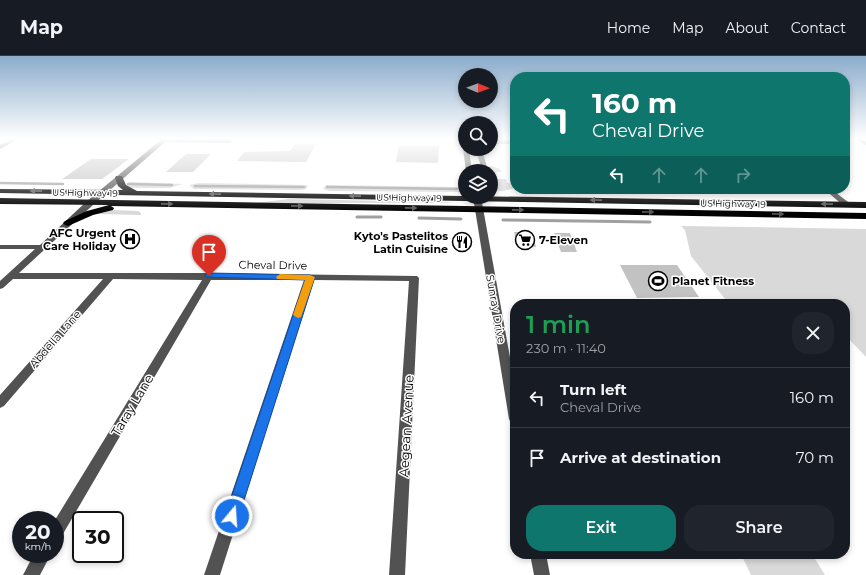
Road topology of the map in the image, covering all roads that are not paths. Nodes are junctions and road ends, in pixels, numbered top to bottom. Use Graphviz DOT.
graph roads {
  1 [pos="138,163"];
  2 [pos="120,178"];
  3 [pos="0,191"];
  4 [pos="103,192"];
  5 [pos="144,193"];
  6 [pos="834,194"];
  7 [pos="458,197"];
  8 [pos="498,197"];
  9 [pos="0,201"];
  10 [pos="90,203"];
  11 [pos="128,204"];
  12 [pos="479,204"];
  13 [pos="848,204"];
  14 [pos="866,205"];
  15 [pos="479,209"];
  16 [pos="866,211"];
  17 [pos="823,215"];
  18 [pos="866,216"];
  19 [pos="68,223"];
  20 [pos="0,247"];
  21 [pos="41,247"];
  22 [pos="11,276"];
  23 [pos="111,276"];
  24 [pos="209,276"];
  25 [pos="310,277"];
  26 [pos="414,278"];
  27 [pos="0,286"];
  28 [pos="510,390"];
  29 [pos="0,403"];
  30 [pos="64,519"];
  31 [pos="539,559"];
  32 [pos="38,563"];
  33 [pos="31,575"];
  34 [pos="212,575"];
  35 [pos="397,575"];
  36 [pos="542,575"];
  1 -- 2 [label="street"];
  2 -- 4 [label="street"];
  2 -- 5 [label="highway"];
  4 -- 3 [label="highway, US Highway 19, one-way"];
  4 -- 5 [label="highway, US Highway 19"];
  4 -- 10 [label="street"];
  7 -- 5 [label="highway, US Highway 19, one-way"];
  6 -- 13 [label="street"];
  13 -- 8 [label="highway, US Highway 19, one-way"];
  9 -- 10 [label="highway, US Highway 19"];
  10 -- 11 [label="highway, US Highway 19"];
  10 -- 19 [label="street"];
  11 -- 15 [label="highway, US Highway 19, one-way"];
  11 -- 19 [label="highway"];
  12 -- 15 [label="street, Sunray Drive"];
  13 -- 14 [label="highway, US Highway 19"];
  15 -- 17 [label="highway, US Highway 19, one-way"];
  15 -- 28 [label="street, Sunray Drive"];
  16 -- 17 [label="highway"];
  17 -- 18 [label="highway, US Highway 19"];
  19 -- 21 [label="street"];
  20 -- 21 [label="street"];
  21 -- 22 [label="street"];
  22 -- 23 [label="street, Cheval Drive"];
  22 -- 27 [label="street"];
  23 -- 24 [label="street, Cheval Drive"];
  23 -- 29 [label="street, Abdella Lane"];
  24 -- 25 [label="street, Cheval Drive"];
  24 -- 30 [label="street, Taray Lane"];
  25 -- 26 [label="street, Cheval Drive"];
  25 -- 34 [label="street"];
  26 -- 35 [label="street, Aegean Avenue"];
  31 -- 36 [label="street"];
  32 -- 33 [label="street"];
}
